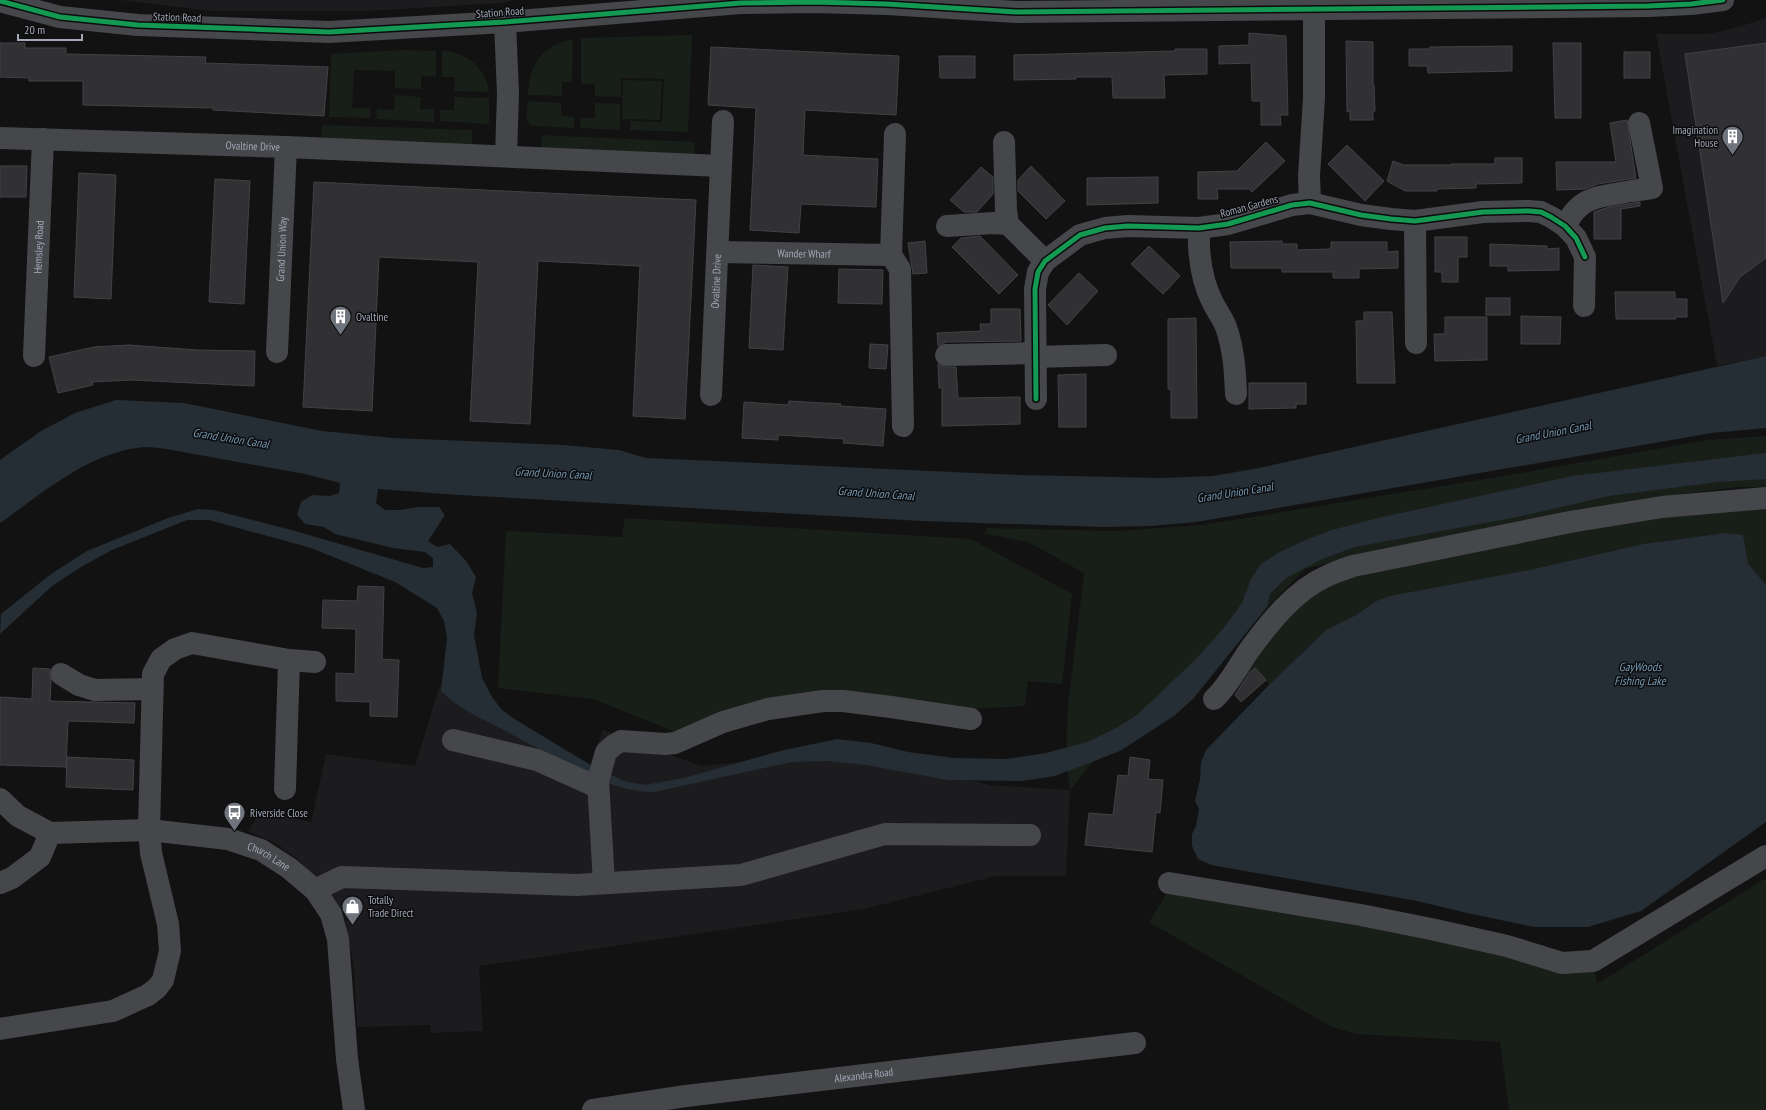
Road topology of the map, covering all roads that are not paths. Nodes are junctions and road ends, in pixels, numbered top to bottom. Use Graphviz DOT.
graph roads {
  1 [pos="1723,0"];
  2 [pos="0,1"];
  3 [pos="1514,3"];
  4 [pos="678,4"];
  5 [pos="1220,5"];
  6 [pos="1325,6"];
  7 [pos="505,22"];
  8 [pos="723,121"];
  9 [pos="1639,123"];
  10 [pos="895,134"];
  11 [pos="0,138"];
  12 [pos="44,139"];
  13 [pos="1004,142"];
  14 [pos="286,147"];
  15 [pos="506,156"];
  16 [pos="721,166"];
  17 [pos="1310,203"];
  18 [pos="1415,221"];
  19 [pos="1008,224"];
  20 [pos="947,226"];
  21 [pos="1565,226"];
  22 [pos="1199,228"];
  23 [pos="718,252"];
  24 [pos="891,255"];
  25 [pos="1045,260"];
  26 [pos="1584,306"];
  27 [pos="1416,343"];
  28 [pos="277,352"];
  29 [pos="1106,354"];
  30 [pos="946,355"];
  31 [pos="1035,355"];
  32 [pos="34,356"];
  33 [pos="1236,394"];
  34 [pos="711,395"];
  35 [pos="1036,399"];
  36 [pos="903,426"];
  37 [pos="1766,498"];
  38 [pos="289,660"];
  39 [pos="315,662"];
  40 [pos="61,674"];
  41 [pos="152,689"];
  42 [pos="1214,699"];
  43 [pos="971,719"];
  44 [pos="453,740"];
  45 [pos="599,779"];
  46 [pos="285,789"];
  47 [pos="0,799"];
  48 [pos="149,830"];
  49 [pos="50,833"];
  50 [pos="1030,835"];
  51 [pos="1766,856"];
  52 [pos="0,883"];
  53 [pos="1169,883"];
  54 [pos="604,884"];
  55 [pos="315,890"];
  56 [pos="0,1029"];
  57 [pos="1135,1042"];
  58 [pos="687,1103"];
  59 [pos="354,1110"];
  60 [pos="593,1110"];
  1 -- 3 [label="street, Station Road"];
  2 -- 7 [label="street, Station Road"];
  3 -- 6 [label="street, Station Road"];
  4 -- 5 [label="street, Station Road"];
  4 -- 7 [label="street, Station Road"];
  5 -- 6 [label="street, Station Road"];
  6 -- 17 [label="street"];
  7 -- 15 [label="street"];
  8 -- 16 [label="street, Ovaltine Drive"];
  9 -- 21 [label="street"];
  10 -- 24 [label="street"];
  11 -- 12 [label="street, Ovaltine Drive"];
  12 -- 14 [label="street, Ovaltine Drive"];
  12 -- 32 [label="street, Hemsley Road"];
  13 -- 19 [label="street"];
  14 -- 15 [label="street, Ovaltine Drive"];
  14 -- 28 [label="street, Grand Union Way"];
  15 -- 16 [label="street, Ovaltine Drive"];
  16 -- 23 [label="street, Ovaltine Drive"];
  17 -- 18 [label="street, Roman Gardens"];
  17 -- 22 [label="street, Roman Gardens"];
  18 -- 21 [label="street, Roman Gardens"];
  18 -- 27 [label="street"];
  19 -- 20 [label="street"];
  19 -- 25 [label="street"];
  21 -- 26 [label="street, Roman Gardens"];
  22 -- 25 [label="street, Roman Gardens"];
  22 -- 33 [label="street"];
  23 -- 24 [label="street, Wander Wharf"];
  23 -- 34 [label="street, Ovaltine Drive"];
  24 -- 36 [label="street"];
  25 -- 31 [label="street"];
  29 -- 31 [label="street"];
  30 -- 31 [label="street"];
  31 -- 35 [label="street"];
  37 -- 42 [label="street"];
  38 -- 39 [label="street"];
  38 -- 41 [label="street"];
  38 -- 46 [label="street"];
  40 -- 41 [label="street"];
  41 -- 48 [label="street"];
  43 -- 45 [label="street"];
  44 -- 45 [label="street"];
  45 -- 54 [label="street"];
  47 -- 49 [label="street, Church Lane"];
  48 -- 49 [label="street, Church Lane"];
  48 -- 55 [label="street, Church Lane"];
  48 -- 56 [label="street"];
  49 -- 52 [label="street"];
  50 -- 54 [label="street"];
  51 -- 53 [label="street"];
  54 -- 55 [label="street"];
  55 -- 59 [label="street, Church Lane"];
  57 -- 58 [label="street, Alexandra Road"];
  58 -- 60 [label="street, Alexandra Road"];
}
